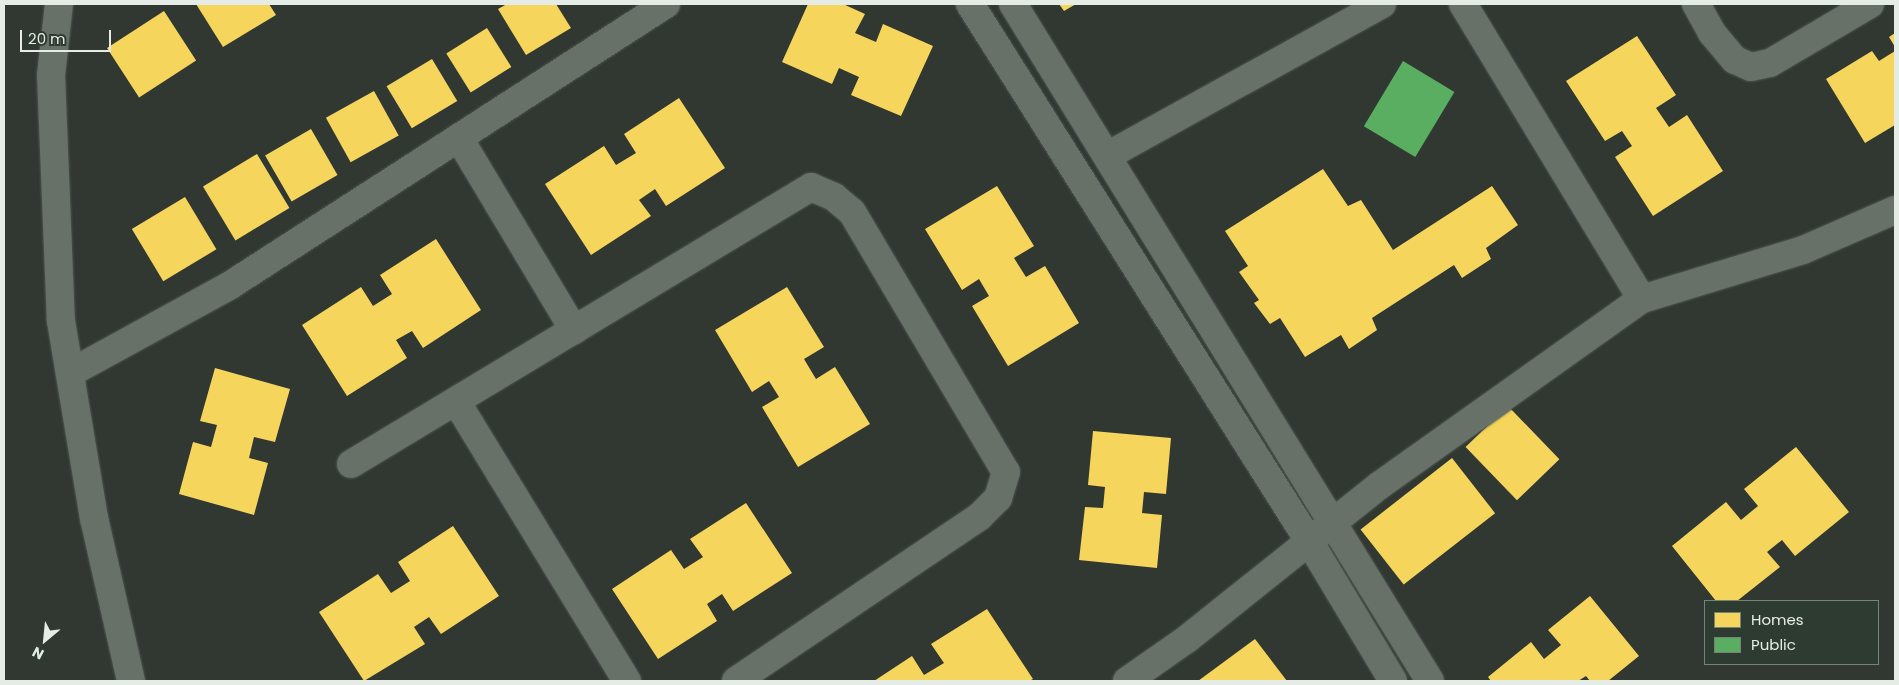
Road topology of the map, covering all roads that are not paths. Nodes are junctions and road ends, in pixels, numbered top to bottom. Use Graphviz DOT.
graph roads {
  1 [pos="59,4"];
  2 [pos="666,4"];
  3 [pos="970,4"];
  4 [pos="1014,4"];
  5 [pos="1382,4"];
  6 [pos="1463,4"];
  7 [pos="1696,4"];
  8 [pos="1870,4"];
  9 [pos="459,138"];
  10 [pos="1107,156"];
  11 [pos="1895,210"];
  12 [pos="1642,299"];
  13 [pos="574,330"];
  14 [pos="70,372"];
  15 [pos="456,401"];
  16 [pos="351,464"];
  17 [pos="1333,522"];
  18 [pos="1309,541"];
  19 [pos="131,681"];
  20 [pos="628,681"];
  21 [pos="736,681"];
  22 [pos="1127,681"];
  23 [pos="1393,681"];
  24 [pos="1430,681"];
  1 -- 14 [label="street"];
  2 -- 9 [label="street"];
  3 -- 18 [label="street"];
  4 -- 10 [label="street"];
  5 -- 10 [label="street"];
  6 -- 12 [label="street"];
  7 -- 8 [label="street"];
  9 -- 13 [label="street"];
  9 -- 14 [label="street"];
  10 -- 17 [label="street"];
  11 -- 12 [label="street"];
  12 -- 17 [label="street"];
  13 -- 15 [label="street"];
  13 -- 21 [label="street"];
  14 -- 19 [label="street"];
  15 -- 16 [label="street"];
  15 -- 20 [label="street"];
  17 -- 18 [label="street"];
  17 -- 24 [label="street"];
  18 -- 22 [label="street"];
  18 -- 23 [label="street"];
}
